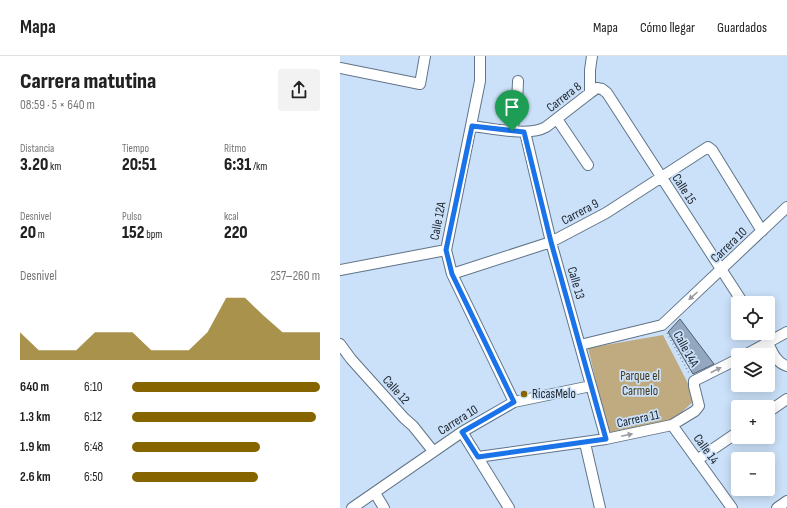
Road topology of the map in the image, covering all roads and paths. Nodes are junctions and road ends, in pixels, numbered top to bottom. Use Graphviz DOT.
graph roads {
  1 [pos="424,56"];
  2 [pos="480,56"];
  3 [pos="592,56"];
  4 [pos="340,68"];
  5 [pos="518,81"];
  6 [pos="602,89"];
  7 [pos="590,93"];
  8 [pos="557,119"];
  9 [pos="472,126"];
  10 [pos="512,131"];
  11 [pos="524,132"];
  12 [pos="588,165"];
  13 [pos="661,177"];
  14 [pos="787,207"];
  15 [pos="762,231"];
  16 [pos="551,242"];
  17 [pos="446,250"];
  18 [pos="340,270"];
  19 [pos="721,270"];
  20 [pos="452,274"];
  21 [pos="738,296"];
  22 [pos="662,324"];
  23 [pos="787,332"];
  24 [pos="769,342"];
  25 [pos="340,344"];
  26 [pos="580,345"];
  27 [pos="758,348"];
  28 [pos="731,363"];
  29 [pos="787,366"];
  30 [pos="694,382"];
  31 [pos="592,386"];
  32 [pos="787,399"];
  33 [pos="514,402"];
  34 [pos="775,407"];
  35 [pos="672,425"];
  36 [pos="462,432"];
  37 [pos="731,437"];
  38 [pos="606,439"];
  39 [pos="585,443"];
  40 [pos="434,451"];
  41 [pos="478,457"];
  42 [pos="697,460"];
  43 [pos="375,493"];
  44 [pos="787,501"];
  45 [pos="352,508"];
  46 [pos="384,508"];
  47 [pos="509,508"];
  48 [pos="600,508"];
  49 [pos="732,508"];
  50 [pos="777,508"];
  1 -- 4 [label="street"];
  2 -- 9 [label="street, Calle 12A"];
  3 -- 7 [label="street"];
  5 -- 10 [label="street"];
  6 -- 7 [label="street, Carrera 8"];
  6 -- 13 [label="street, Calle 15"];
  7 -- 8 [label="street, Carrera 8"];
  8 -- 11 [label="street, Carrera 8"];
  8 -- 12 [label="street"];
  9 -- 10 [label="street, Carrera 8"];
  9 -- 17 [label="street, Calle 12A"];
  10 -- 11 [label="street, Carrera 8"];
  11 -- 16 [label="street, Calle 13"];
  13 -- 15 [label="street, Carrera 9"];
  13 -- 16 [label="street, Carrera 9"];
  13 -- 19 [label="street, Calle 15"];
  14 -- 15 [label="street, Carrera 10"];
  15 -- 19 [label="street, Carrera 10"];
  16 -- 20 [label="street, Carrera 9"];
  16 -- 26 [label="street, Calle 13"];
  17 -- 18 [label="street"];
  17 -- 20 [label="street, Calle 12A"];
  19 -- 21 [label="street, Calle 15"];
  19 -- 22 [label="street, Carrera 10, one-way"];
  20 -- 33 [label="street, Calle 12A"];
  22 -- 26 [label="street, Carrera 10"];
  22 -- 30 [label="path, Calle 14A"];
  23 -- 24 [label="street"];
  24 -- 27 [label="street"];
  24 -- 29 [label="street"];
  25 -- 40 [label="street, Calle 12"];
  26 -- 31 [label="street, Calle 13"];
  30 -- 28 [label="street, one-way"];
  30 -- 35 [label="street, Carrera 11"];
  31 -- 33 [label="street, Carrera 10"];
  31 -- 38 [label="street, Calle 13"];
  32 -- 34 [label="street"];
  33 -- 36 [label="street, Carrera 10"];
  38 -- 35 [label="street, Carrera 11, one-way"];
  35 -- 42 [label="street, Calle 14"];
  36 -- 40 [label="street, Carrera 10"];
  36 -- 41 [label="street"];
  37 -- 42 [label="street"];
  38 -- 39 [label="street, Carrera 11"];
  39 -- 41 [label="street, Carrera 11"];
  39 -- 48 [label="street"];
  40 -- 43 [label="street, Carrera 10"];
  41 -- 47 [label="street"];
  42 -- 49 [label="street, Calle 14"];
  43 -- 45 [label="street, Carrera 10"];
  43 -- 46 [label="street"];
  44 -- 50 [label="street"];
}
